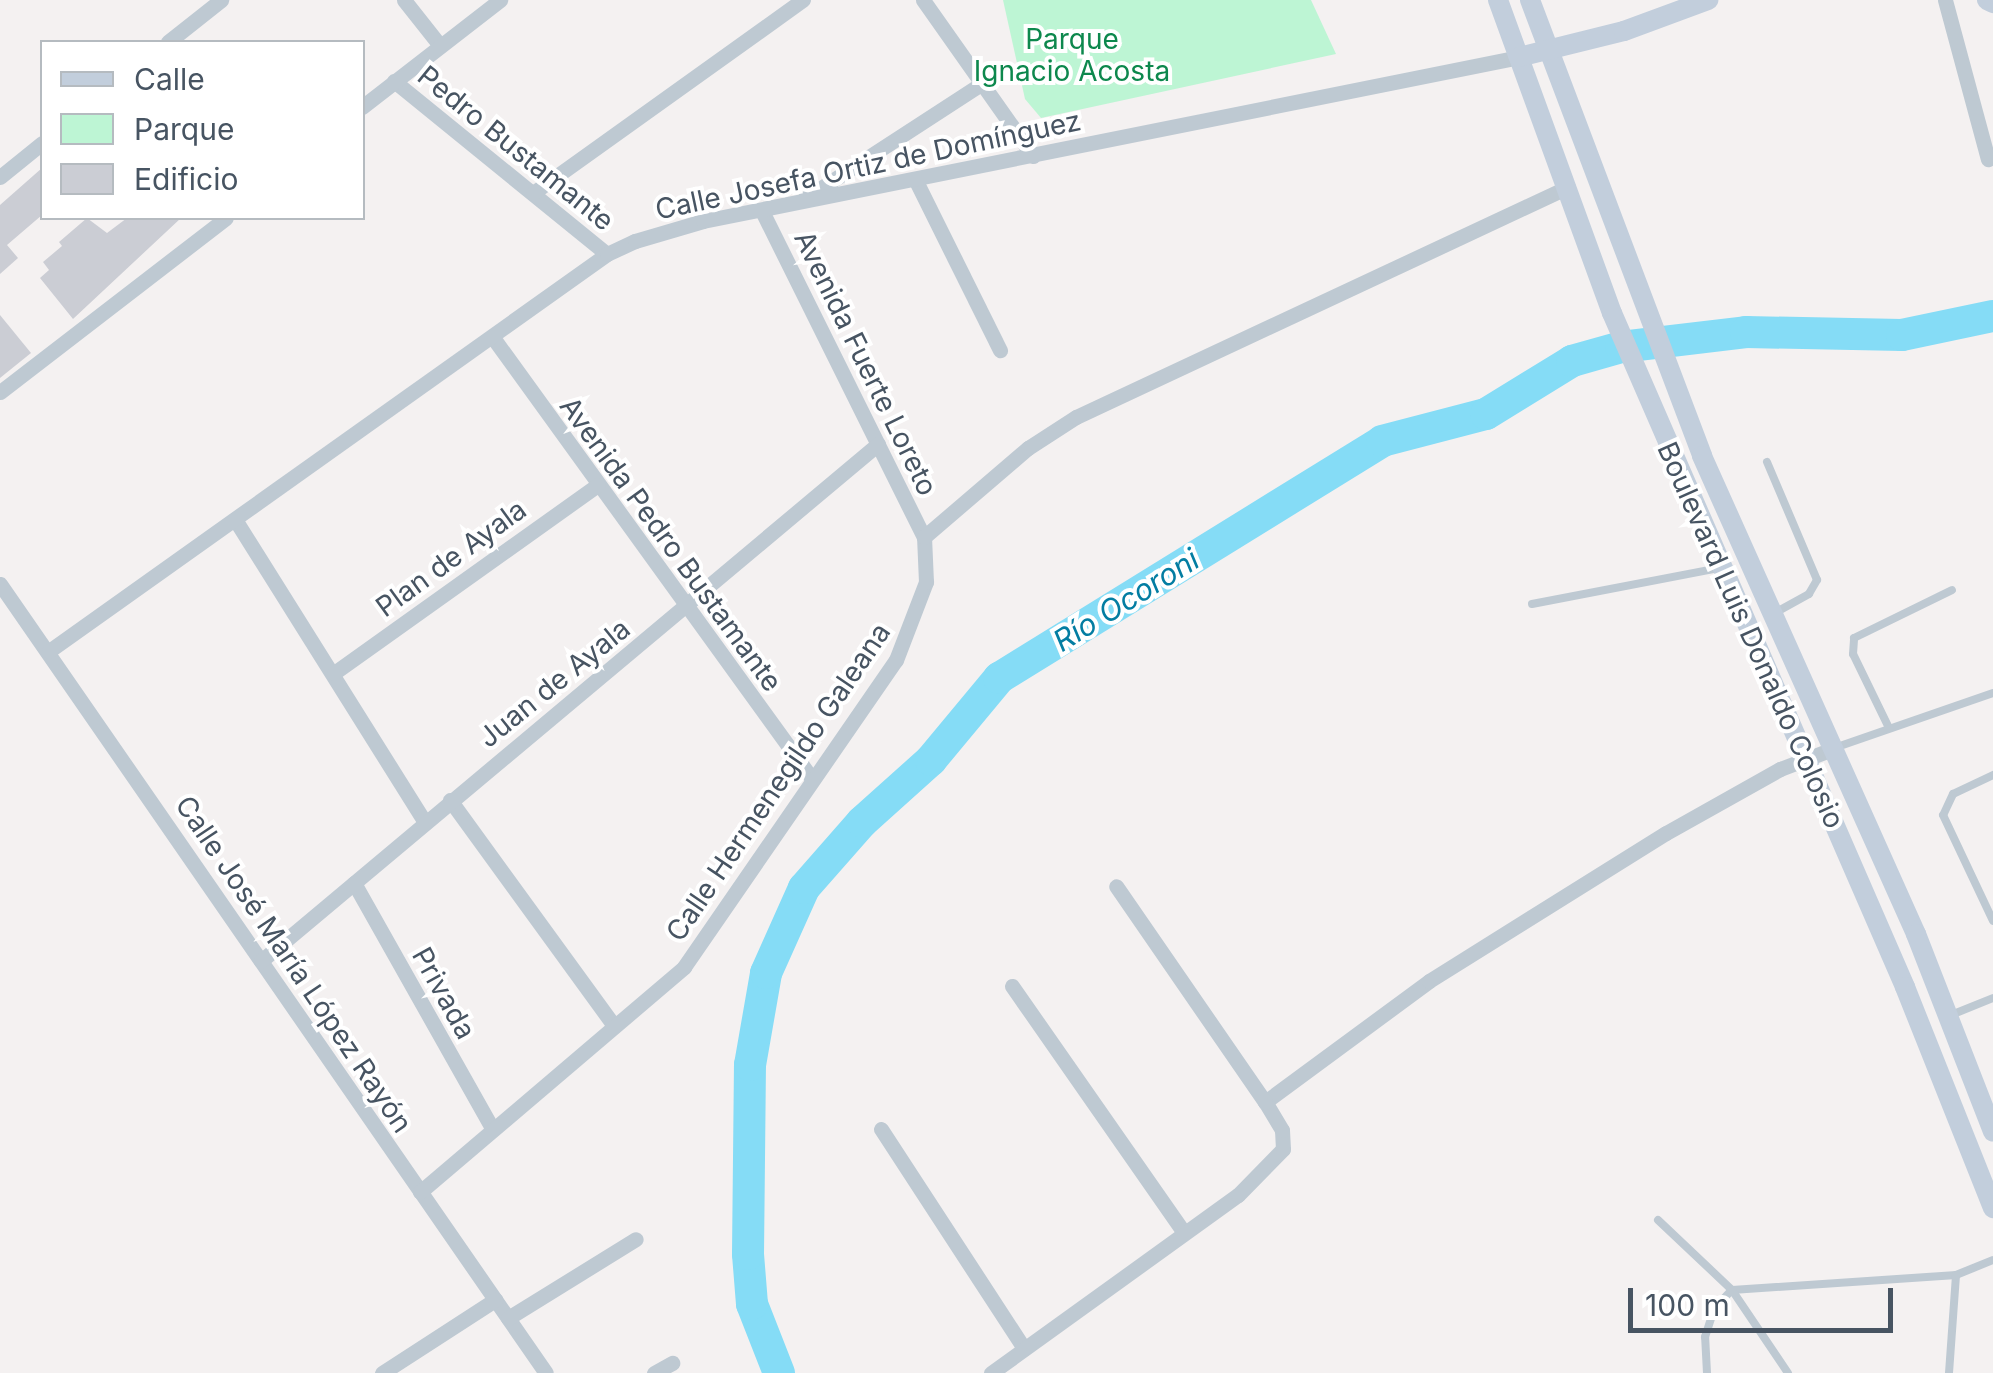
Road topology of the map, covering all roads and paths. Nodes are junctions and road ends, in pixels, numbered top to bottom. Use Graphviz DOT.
graph roads {
  1 [pos="222,0"];
  2 [pos="404,0"];
  3 [pos="500,0"];
  4 [pos="803,0"];
  5 [pos="923,0"];
  6 [pos="1498,0"];
  7 [pos="1530,0"];
  8 [pos="1708,0"];
  9 [pos="1945,0"];
  10 [pos="171,40"];
  11 [pos="438,44"];
  12 [pos="1548,46"];
  13 [pos="1518,57"];
  14 [pos="394,81"];
  15 [pos="981,84"];
  16 [pos="365,105"];
  17 [pos="40,146"];
  18 [pos="1033,156"];
  19 [pos="1988,159"];
  20 [pos="0,178"];
  21 [pos="916,180"];
  22 [pos="1568,187"];
  23 [pos="533,192"];
  24 [pos="796,204"];
  25 [pos="762,211"];
  26 [pos="223,220"];
  27 [pos="606,254"];
  28 [pos="494,338"];
  29 [pos="1000,350"];
  30 [pos="0,392"];
  31 [pos="878,444"];
  32 [pos="1767,462"];
  33 [pos="598,485"];
  34 [pos="236,521"];
  35 [pos="924,537"];
  36 [pos="1719,568"];
  37 [pos="0,584"];
  38 [pos="1952,590"];
  39 [pos="1532,604"];
  40 [pos="684,609"];
  41 [pos="1776,612"];
  42 [pos="49,651"];
  43 [pos="334,673"];
  44 [pos="1993,693"];
  45 [pos="1889,728"];
  46 [pos="1835,748"];
  47 [pos="1806,759"];
  48 [pos="1993,775"];
  49 [pos="810,776"];
  50 [pos="450,800"];
  51 [pos="425,822"];
  52 [pos="354,883"];
  53 [pos="1116,886"];
  54 [pos="1993,921"];
  55 [pos="261,961"];
  56 [pos="1012,986"];
  57 [pos="1993,998"];
  58 [pos="1946,1017"];
  59 [pos="612,1024"];
  60 [pos="1265,1102"];
  61 [pos="492,1128"];
  62 [pos="881,1129"];
  63 [pos="1993,1132"];
  64 [pos="420,1192"];
  65 [pos="1993,1208"];
  66 [pos="1658,1220"];
  67 [pos="1182,1230"];
  68 [pos="636,1239"];
  69 [pos="1993,1260"];
  70 [pos="1956,1274"];
  71 [pos="1732,1290"];
  72 [pos="495,1300"];
  73 [pos="508,1318"];
  74 [pos="1024,1348"];
  75 [pos="672,1363"];
  76 [pos="382,1373"];
  77 [pos="546,1373"];
  78 [pos="654,1373"];
  79 [pos="990,1373"];
  80 [pos="1707,1373"];
  81 [pos="1788,1373"];
  82 [pos="1950,1373"];
  1 -- 10 [label="street"];
  2 -- 11 [label="street"];
  3 -- 11 [label="street"];
  4 -- 23 [label="street"];
  5 -- 15 [label="street"];
  6 -- 13 [label="main road, Boulevard Luis Donaldo Colosio"];
  7 -- 12 [label="main road, Boulevard Luis Donaldo Colosio"];
  8 -- 12 [label="main road"];
  9 -- 19 [label="street"];
  11 -- 14 [label="street"];
  12 -- 13 [label="main road"];
  12 -- 41 [label="main road, Boulevard Luis Donaldo Colosio"];
  13 -- 18 [label="street, Calle Josefa Ortiz de Domínguez"];
  13 -- 22 [label="main road, Boulevard Luis Donaldo Colosio"];
  14 -- 16 [label="street"];
  14 -- 23 [label="street, Pedro Bustamante"];
  15 -- 18 [label="street"];
  15 -- 24 [label="street"];
  17 -- 20 [label="street"];
  18 -- 21 [label="street, Calle Josefa Ortiz de Domínguez"];
  21 -- 24 [label="street, Calle Josefa Ortiz de Domínguez"];
  21 -- 29 [label="street"];
  22 -- 35 [label="street"];
  22 -- 36 [label="main road, Boulevard Luis Donaldo Colosio"];
  23 -- 27 [label="street, Pedro Bustamante"];
  24 -- 25 [label="street, Calle Josefa Ortiz de Domínguez"];
  25 -- 27 [label="street, Calle Josefa Ortiz de Domínguez"];
  25 -- 31 [label="street, Avenida Fuerte Loreto"];
  26 -- 30 [label="street"];
  27 -- 28 [label="street, Calle Josefa Ortiz de Domínguez"];
  28 -- 33 [label="street, Avenida Pedro Bustamante"];
  28 -- 34 [label="street, Calle Josefa Ortiz de Domínguez"];
  31 -- 35 [label="street, Avenida Fuerte Loreto"];
  31 -- 40 [label="street, Juan de Ayala"];
  32 -- 41 [label="lane"];
  33 -- 40 [label="street, Avenida Pedro Bustamante"];
  33 -- 43 [label="street, Plan de Ayala"];
  34 -- 42 [label="street, Calle Josefa Ortiz de Domínguez"];
  34 -- 43 [label="street"];
  35 -- 49 [label="street, Calle Hermenegildo Galeana"];
  36 -- 39 [label="lane"];
  36 -- 47 [label="main road, Boulevard Luis Donaldo Colosio"];
  37 -- 42 [label="street, Calle José María López Rayón"];
  38 -- 45 [label="lane"];
  40 -- 49 [label="street, Avenida Pedro Bustamante"];
  40 -- 50 [label="street, Juan de Ayala"];
  41 -- 46 [label="main road, Boulevard Luis Donaldo Colosio"];
  42 -- 55 [label="street, Calle José María López Rayón"];
  43 -- 51 [label="street"];
  44 -- 45 [label="lane"];
  45 -- 46 [label="lane"];
  46 -- 47 [label="street"];
  46 -- 58 [label="main road, Boulevard Luis Donaldo Colosio"];
  47 -- 60 [label="street"];
  47 -- 65 [label="main road, Boulevard Luis Donaldo Colosio"];
  48 -- 54 [label="lane"];
  49 -- 59 [label="street, Calle Hermenegildo Galeana"];
  50 -- 51 [label="street, Juan de Ayala"];
  50 -- 59 [label="street"];
  51 -- 52 [label="street, Juan de Ayala"];
  52 -- 55 [label="street, Juan de Ayala"];
  52 -- 61 [label="street, Privada"];
  53 -- 60 [label="street"];
  55 -- 64 [label="street, Calle José María López Rayón"];
  56 -- 67 [label="street"];
  57 -- 58 [label="lane"];
  58 -- 63 [label="main road, Boulevard Luis Donaldo Colosio"];
  59 -- 61 [label="street, Calle Hermenegildo Galeana"];
  60 -- 67 [label="street"];
  61 -- 64 [label="street, Calle Hermenegildo Galeana"];
  62 -- 74 [label="street"];
  64 -- 72 [label="street, Calle José María López Rayón"];
  66 -- 71 [label="lane"];
  67 -- 74 [label="street"];
  68 -- 73 [label="street"];
  69 -- 70 [label="lane"];
  70 -- 71 [label="lane"];
  70 -- 82 [label="lane"];
  71 -- 80 [label="lane"];
  71 -- 81 [label="lane"];
  72 -- 73 [label="street, Calle José María López Rayón"];
  72 -- 76 [label="street"];
  73 -- 77 [label="street, Calle José María López Rayón"];
  74 -- 79 [label="street"];
  75 -- 78 [label="street"];
}
